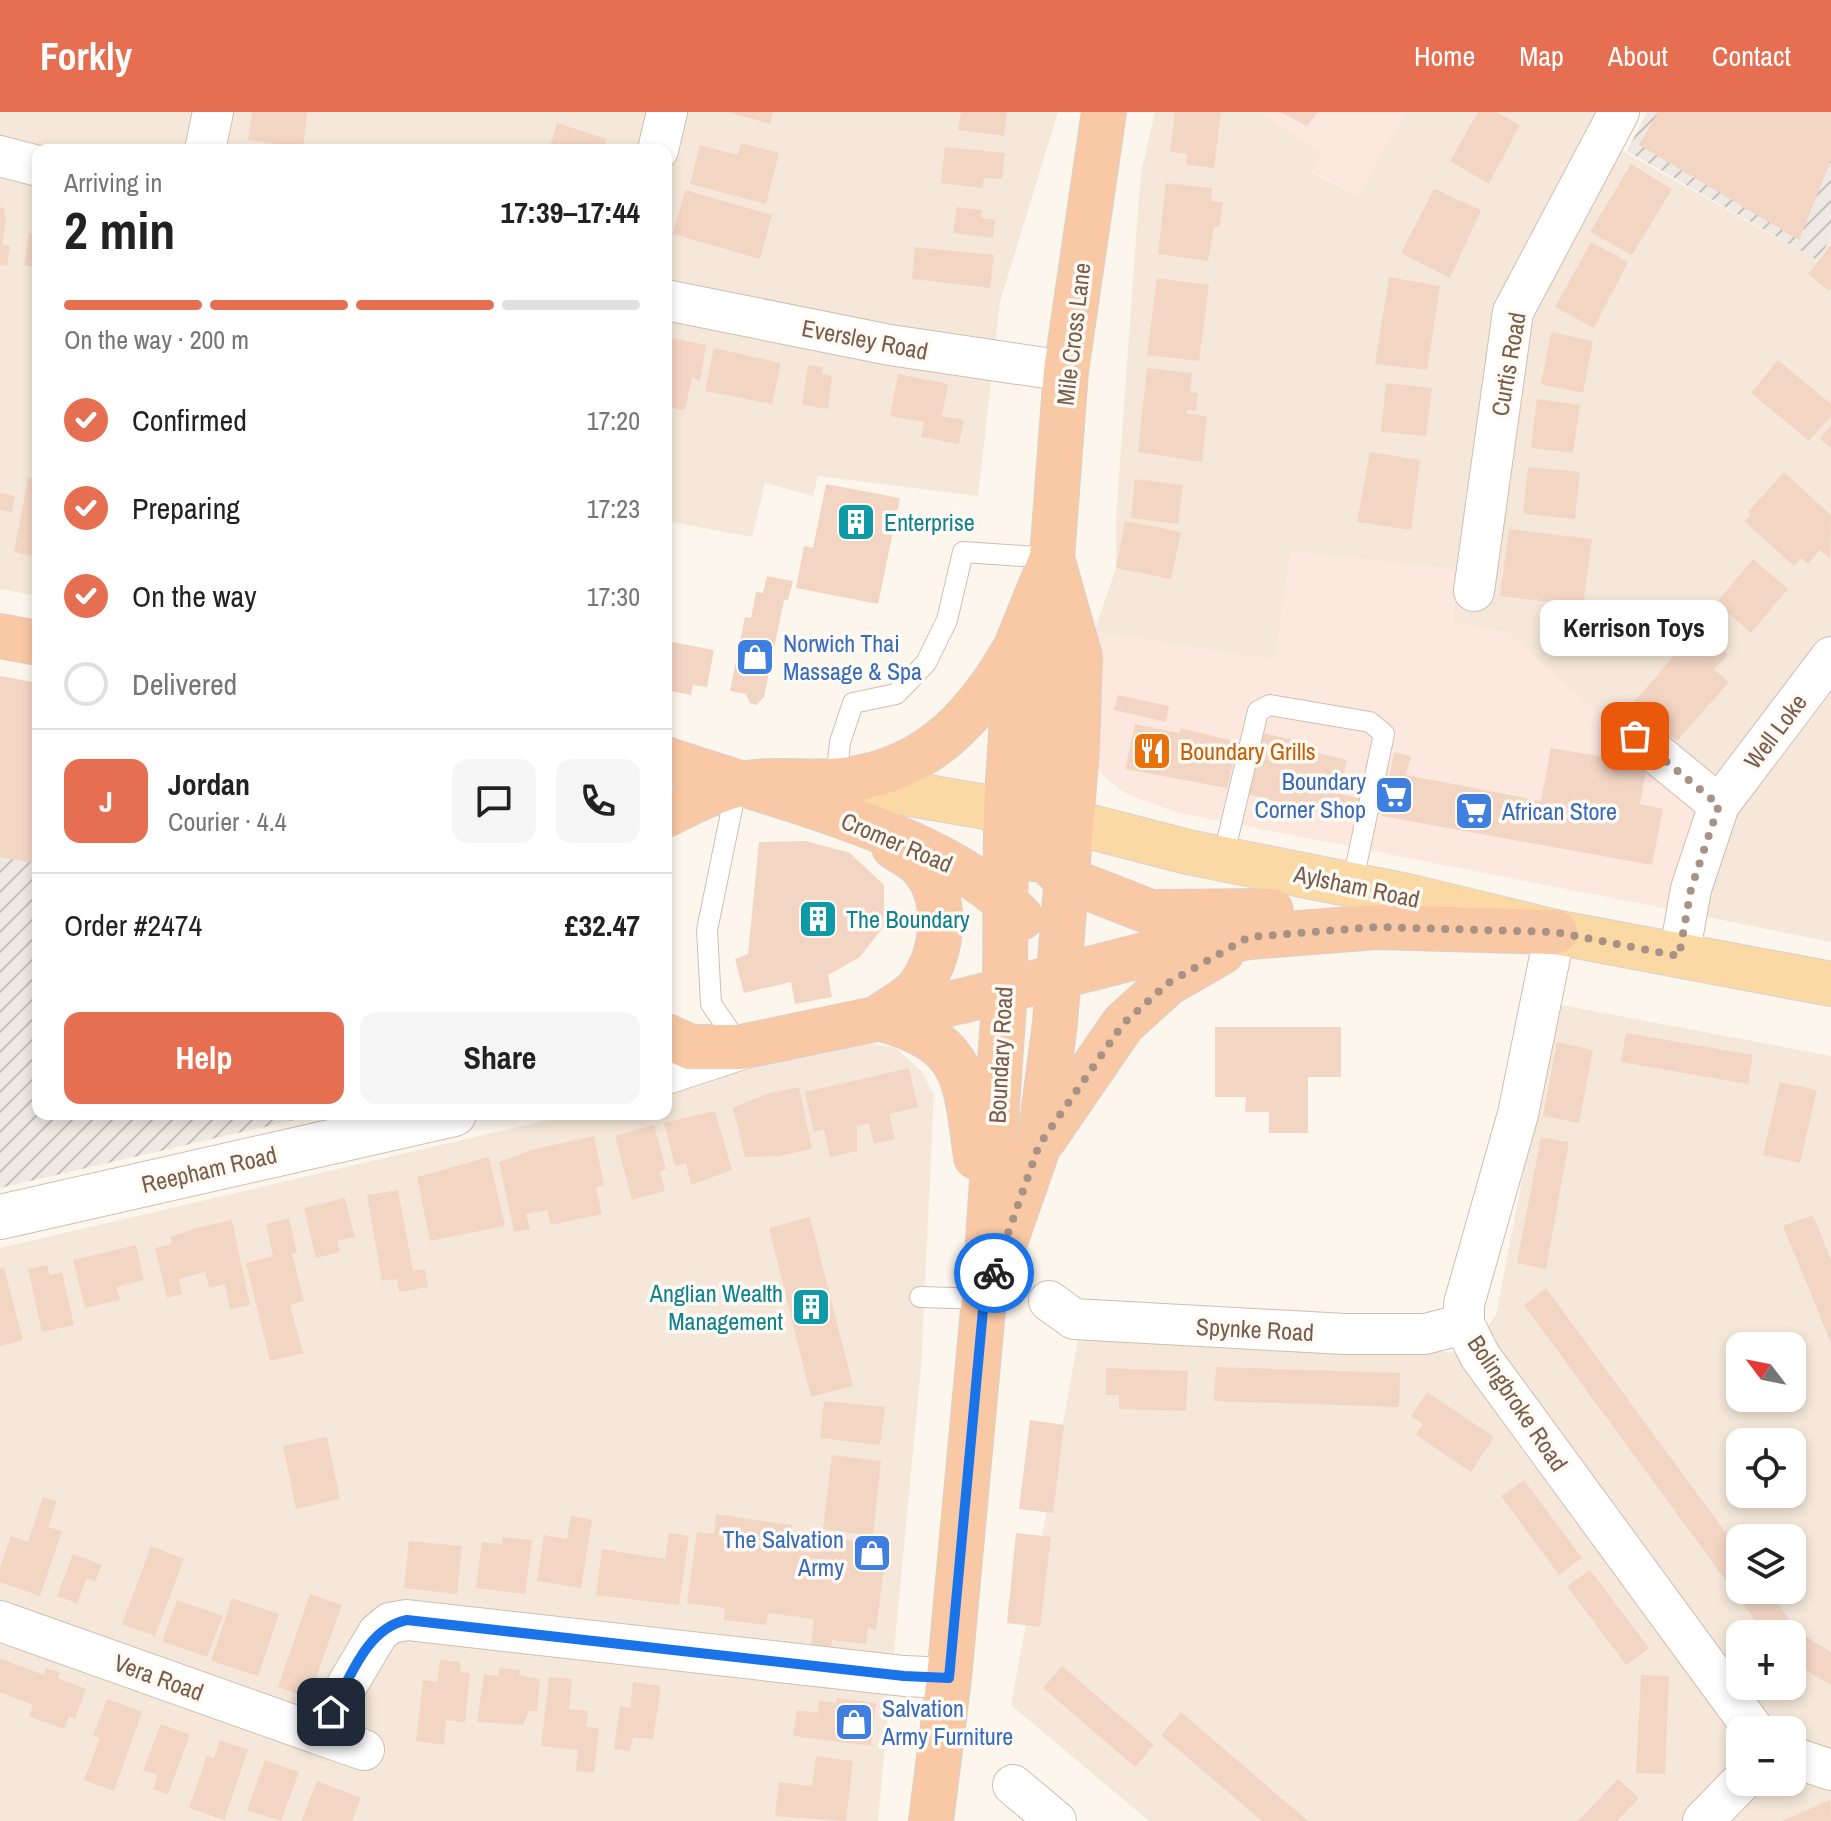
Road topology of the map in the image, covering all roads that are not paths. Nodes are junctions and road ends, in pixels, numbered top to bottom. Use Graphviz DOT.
graph roads {
  1 [pos="213,112"];
  2 [pos="667,112"];
  3 [pos="1104,112"];
  4 [pos="1619,112"];
  5 [pos="206,144"];
  6 [pos="659,144"];
  7 [pos="0,156"];
  8 [pos="32,164"];
  9 [pos="672,301"];
  10 [pos="1066,371"];
  11 [pos="1052,558"];
  12 [pos="1474,591"];
  13 [pos="0,636"];
  14 [pos="32,642"];
  15 [pos="1017,644"];
  16 [pos="1831,657"];
  17 [pos="1635,736"];
  18 [pos="672,761"];
  19 [pos="836,781"];
  20 [pos="737,784"];
  21 [pos="1719,805"];
  22 [pos="672,812"];
  23 [pos="1037,824"];
  24 [pos="864,825"];
  25 [pos="1223,858"];
  26 [pos="1066,879"];
  27 [pos="1352,885"];
  28 [pos="1018,918"];
  29 [pos="1376,927"];
  30 [pos="1555,932"];
  31 [pos="1249,937"];
  32 [pos="1679,956"];
  33 [pos="1059,977"];
  34 [pos="1831,984"];
  35 [pos="1005,989"];
  36 [pos="879,1018"];
  37 [pos="672,1039"];
  38 [pos="741,1047"];
  39 [pos="672,1070"];
  40 [pos="418,1120"];
  41 [pos="1039,1145"];
  42 [pos="0,1217"];
  43 [pos="920,1297"];
  44 [pos="984,1299"];
  45 [pos="1049,1301"];
  46 [pos="1464,1324"];
  47 [pos="0,1621"];
  48 [pos="949,1678"];
  49 [pos="1744,1716"];
  50 [pos="318,1734"];
  51 [pos="364,1750"];
  52 [pos="1806,1762"];
  53 [pos="1831,1770"];
  54 [pos="1013,1785"];
  55 [pos="1727,1796"];
  56 [pos="931,1821"];
  57 [pos="1056,1821"];
  58 [pos="1703,1821"];
  1 -- 5 [label="street"];
  2 -- 6 [label="street"];
  3 -- 10 [label="highway, Mile Cross Lane"];
  4 -- 12 [label="street, Curtis Road"];
  7 -- 8 [label="street"];
  9 -- 10 [label="street, Eversley Road"];
  10 -- 11 [label="highway, Mile Cross Lane"];
  11 -- 15 [label="highway, Mile Cross Lane"];
  11 -- 19 [label="lane"];
  11 -- 23 [label="highway"];
  11 -- 23 [label="highway, Mile Cross Lane"];
  13 -- 14 [label="highway"];
  15 -- 19 [label="highway, Cromer Road"];
  15 -- 23 [label="highway, Mile Cross Lane"];
  16 -- 21 [label="street, Well Loke"];
  17 -- 21 [label="street"];
  18 -- 20 [label="highway, Cromer Road"];
  19 -- 20 [label="highway, Cromer Road"];
  19 -- 23 [label="main road, Cromer Road"];
  20 -- 22 [label="highway"];
  20 -- 24 [label="highway, Cromer Road"];
  20 -- 38 [label="lane"];
  21 -- 32 [label="street, Well Loke"];
  23 -- 25 [label="main road, Aylsham Road"];
  23 -- 26 [label="highway, Boundary Road"];
  23 -- 28 [label="highway, Boundary Road"];
  24 -- 28 [label="highway, Cromer Road"];
  24 -- 36 [label="highway"];
  25 -- 27 [label="main road, Aylsham Road"];
  25 -- 27 [label="lane"];
  26 -- 29 [label="highway"];
  26 -- 33 [label="highway, Boundary Road"];
  27 -- 30 [label="main road, Aylsham Road"];
  28 -- 33 [label="highway, Cromer Road"];
  28 -- 35 [label="highway, Boundary Road"];
  29 -- 30 [label="highway"];
  29 -- 31 [label="highway"];
  30 -- 32 [label="main road, Aylsham Road"];
  30 -- 46 [label="street, Bolingbroke Road"];
  31 -- 33 [label="highway"];
  31 -- 41 [label="highway"];
  32 -- 34 [label="main road, Aylsham Road"];
  33 -- 35 [label="highway"];
  33 -- 41 [label="highway, Boundary Road"];
  35 -- 36 [label="highway"];
  35 -- 44 [label="highway, Boundary Road"];
  36 -- 38 [label="highway"];
  36 -- 44 [label="highway, Boundary Road"];
  37 -- 38 [label="highway"];
  38 -- 39 [label="street"];
  40 -- 42 [label="street, Reepham Road"];
  41 -- 44 [label="highway, Boundary Road"];
  43 -- 44 [label="lane"];
  44 -- 48 [label="highway, Boundary Road"];
  45 -- 46 [label="street, Spynke Road"];
  46 -- 49 [label="street, Bolingbroke Road"];
  47 -- 50 [label="street, Vera Road"];
  48 -- 50 [label="street"];
  48 -- 56 [label="highway, Boundary Road"];
  50 -- 51 [label="street, Vera Road"];
  52 -- 53 [label="street"];
  54 -- 57 [label="street"];
  55 -- 58 [label="street"];
}
